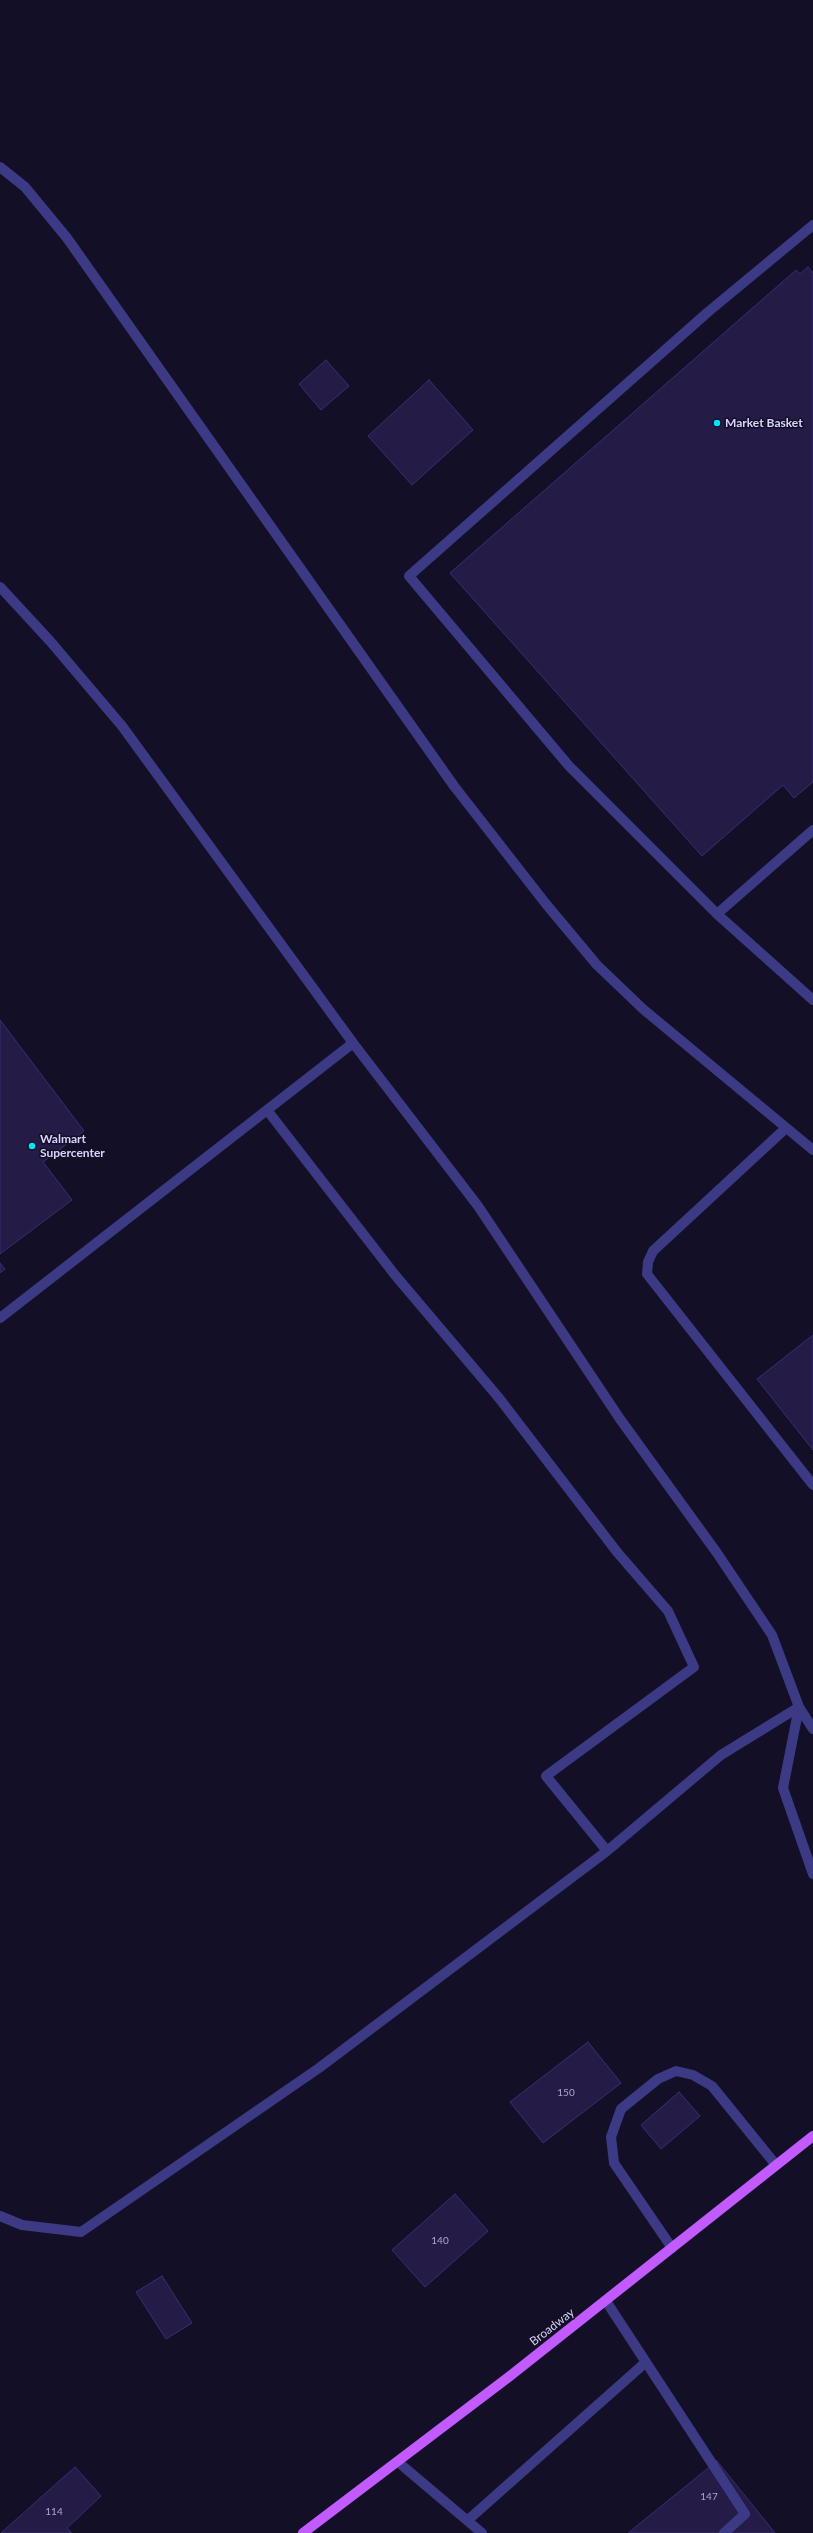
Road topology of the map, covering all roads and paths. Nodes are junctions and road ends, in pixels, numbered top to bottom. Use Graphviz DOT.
graph roads {
  1 [pos="0,166"];
  2 [pos="813,225"];
  3 [pos="0,587"];
  4 [pos="813,830"];
  5 [pos="717,914"];
  6 [pos="813,1000"];
  7 [pos="353,1043"];
  8 [pos="267,1110"];
  9 [pos="786,1128"];
  10 [pos="813,1150"];
  11 [pos="0,1318"];
  12 [pos="813,1485"];
  13 [pos="799,1707"];
  14 [pos="813,1728"];
  15 [pos="607,1851"];
  16 [pos="813,1874"];
  17 [pos="813,2136"];
  18 [pos="776,2165"];
  19 [pos="0,2216"];
  20 [pos="672,2248"];
  21 [pos="606,2301"];
  22 [pos="646,2362"];
  23 [pos="398,2462"];
  24 [pos="468,2520"];
  25 [pos="303,2533"];
  26 [pos="482,2533"];
  27 [pos="724,2533"];
  1 -- 9 [label="lane"];
  2 -- 5 [label="lane"];
  3 -- 7 [label="lane"];
  4 -- 5 [label="lane"];
  5 -- 6 [label="lane"];
  7 -- 8 [label="lane"];
  7 -- 13 [label="lane"];
  8 -- 11 [label="lane"];
  8 -- 15 [label="lane"];
  9 -- 10 [label="lane"];
  9 -- 12 [label="lane"];
  13 -- 14 [label="lane"];
  13 -- 15 [label="lane"];
  13 -- 16 [label="lane"];
  15 -- 19 [label="lane"];
  17 -- 18 [label="main road, Broadway"];
  18 -- 20 [label="main road, Broadway"];
  18 -- 20 [label="lane"];
  20 -- 21 [label="main road, Broadway"];
  21 -- 22 [label="lane"];
  21 -- 23 [label="main road, Broadway"];
  22 -- 24 [label="lane"];
  22 -- 27 [label="lane"];
  23 -- 24 [label="lane"];
  23 -- 25 [label="main road, Broadway"];
  24 -- 26 [label="lane"];
}
